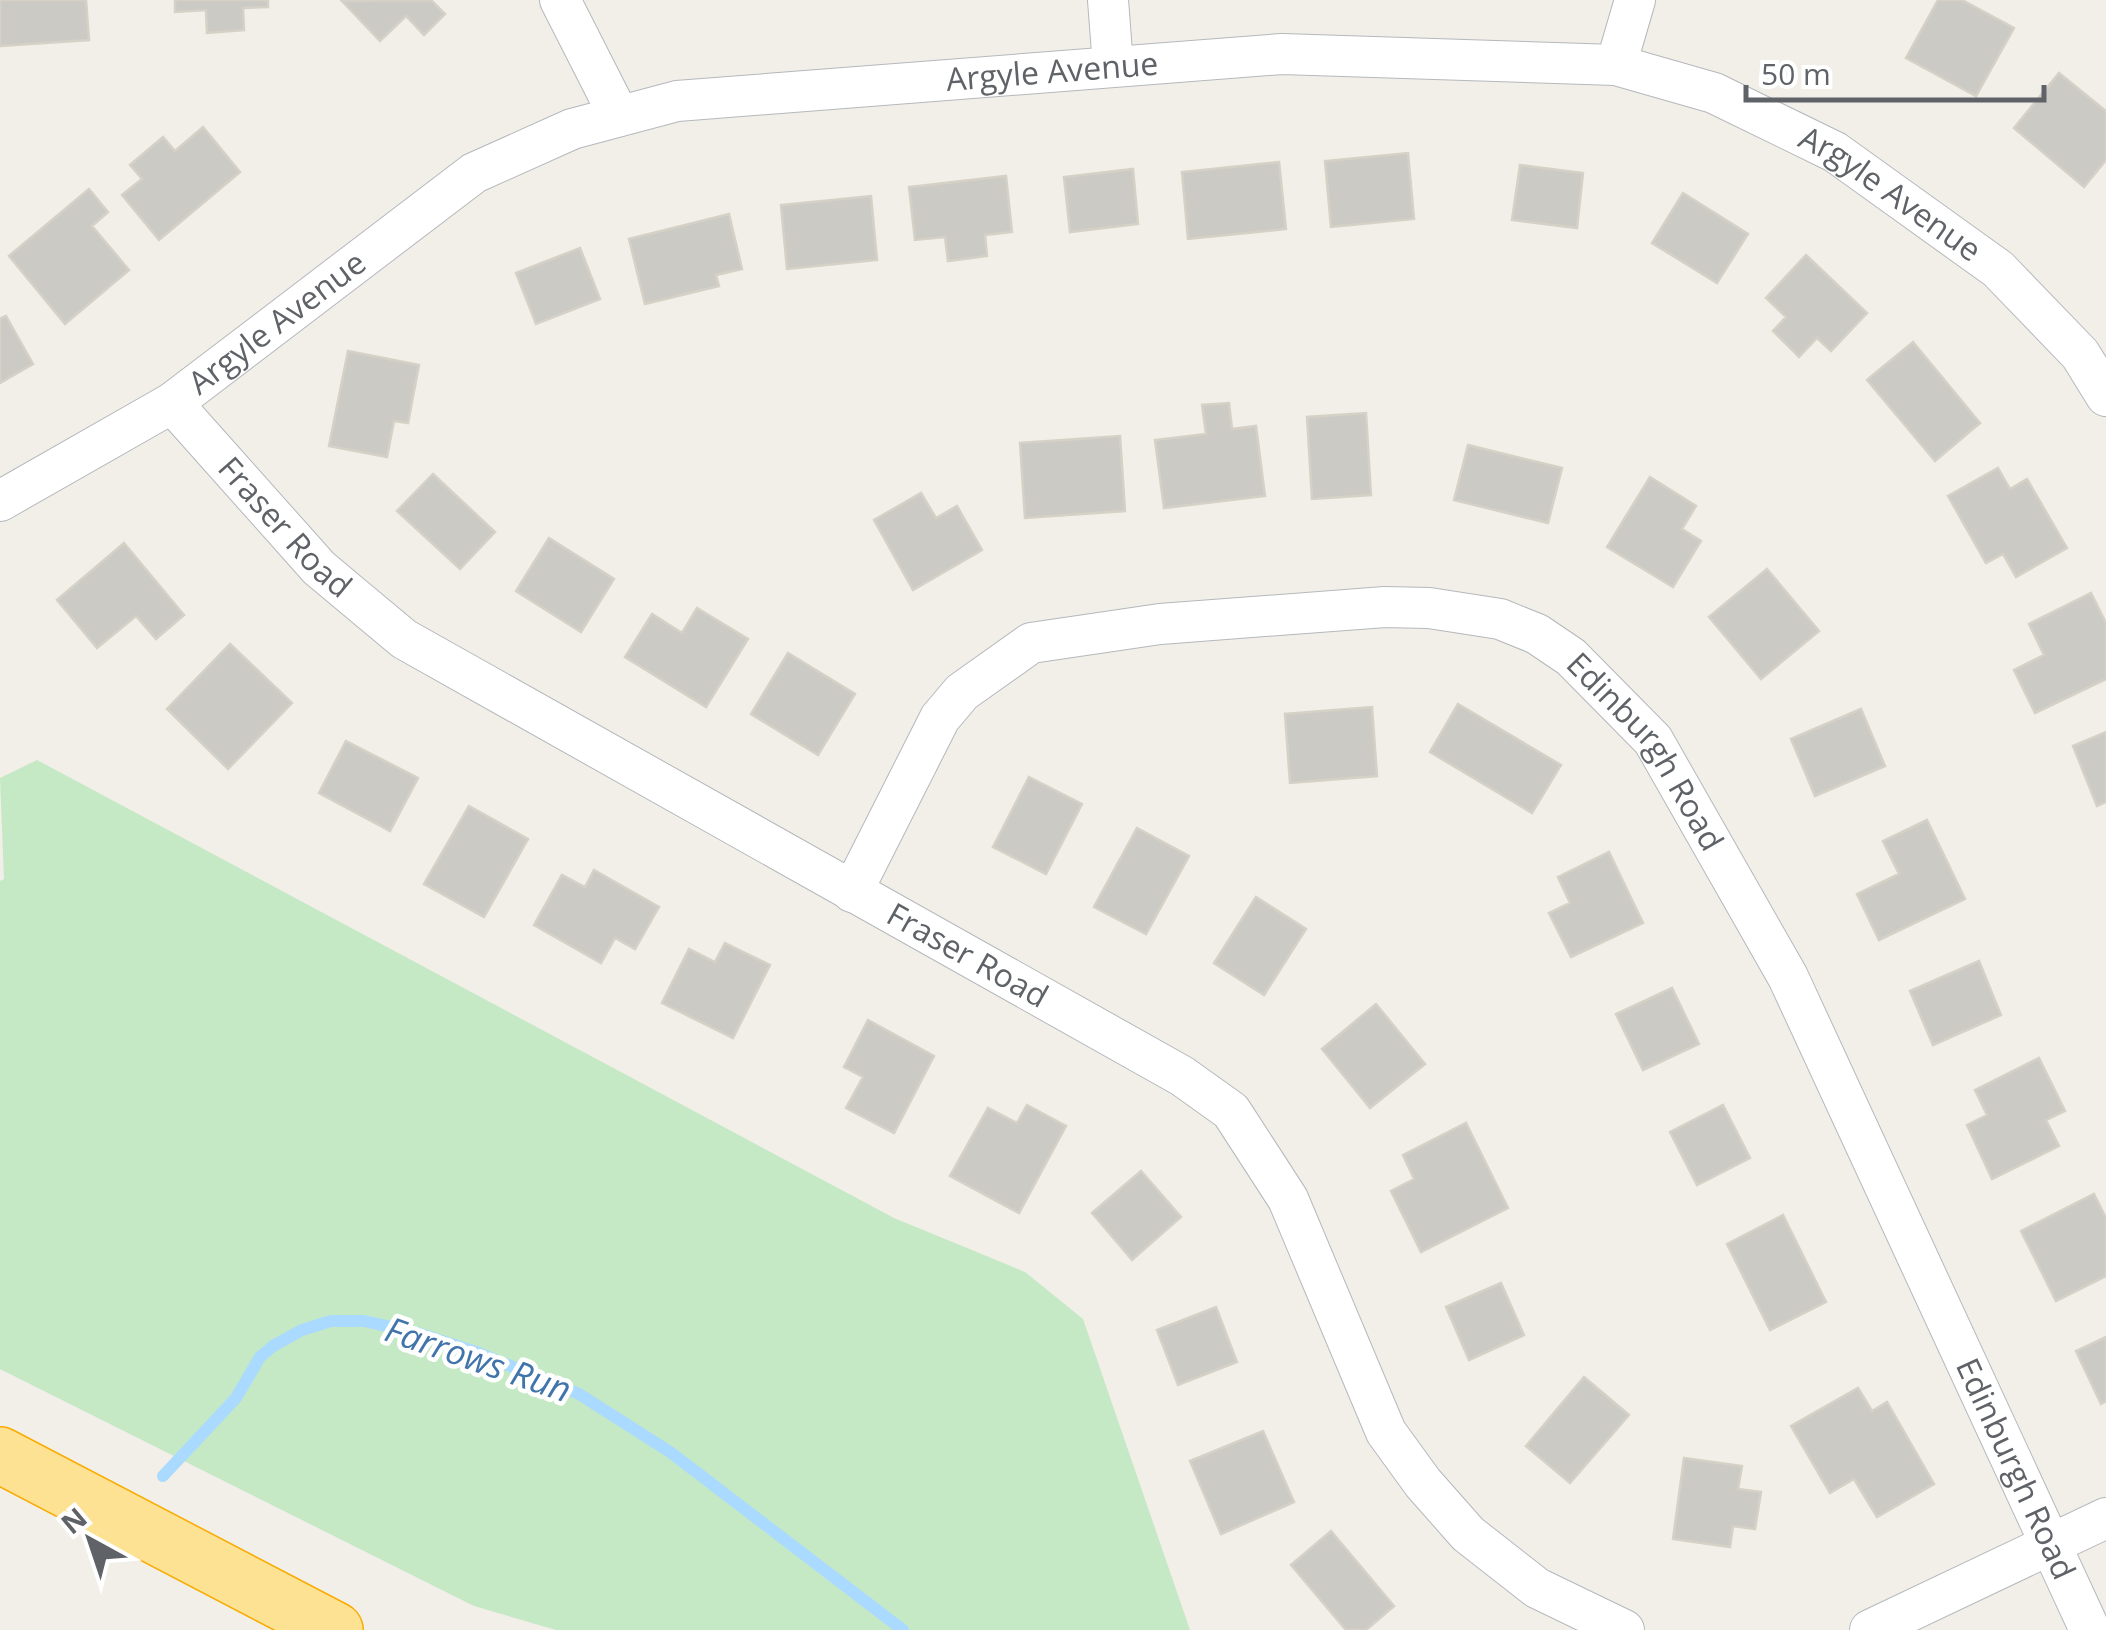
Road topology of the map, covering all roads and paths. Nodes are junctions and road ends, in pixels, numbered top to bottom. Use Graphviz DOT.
graph roads {
  1 [pos="560,0"];
  2 [pos="1108,0"];
  3 [pos="1636,0"];
  4 [pos="1616,64"];
  5 [pos="1113,66"];
  6 [pos="620,116"];
  7 [pos="2106,396"];
  8 [pos="172,403"];
  9 [pos="0,502"];
  10 [pos="852,892"];
  11 [pos="0,1455"];
  12 [pos="2106,1518"];
  13 [pos="2051,1544"];
  14 [pos="335,1630"];
  15 [pos="1624,1630"];
  16 [pos="1870,1630"];
  17 [pos="2090,1630"];
  1 -- 6 [label="street"];
  2 -- 5 [label="street"];
  3 -- 4 [label="street"];
  4 -- 5 [label="street, Argyle Avenue"];
  4 -- 7 [label="street, Argyle Avenue"];
  5 -- 6 [label="street, Argyle Avenue"];
  6 -- 8 [label="street, Argyle Avenue"];
  8 -- 9 [label="street, Argyle Avenue"];
  8 -- 10 [label="street, Fraser Road"];
  10 -- 13 [label="street, Edinburgh Road"];
  10 -- 15 [label="street, Fraser Road"];
  11 -- 14 [label="highway"];
  12 -- 13 [label="street"];
  13 -- 16 [label="street"];
  13 -- 17 [label="street, Edinburgh Road"];
}
